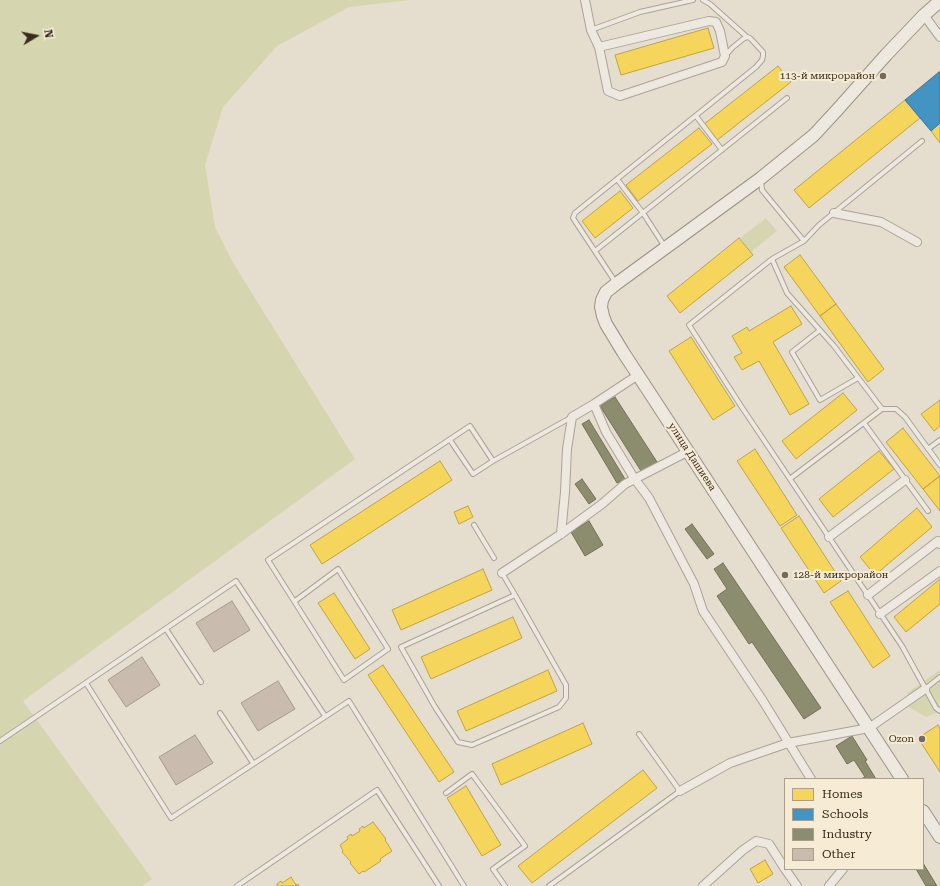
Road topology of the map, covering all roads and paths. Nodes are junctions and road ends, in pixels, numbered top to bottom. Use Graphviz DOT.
graph roads {
  1 [pos="585,0"];
  2 [pos="693,0"];
  3 [pos="703,0"];
  4 [pos="940,1"];
  5 [pos="924,15"];
  6 [pos="590,30"];
  7 [pos="746,37"];
  8 [pos="940,37"];
  9 [pos="598,47"];
  10 [pos="725,56"];
  11 [pos="787,98"];
  12 [pos="696,116"];
  13 [pos="922,141"];
  14 [pos="722,150"];
  15 [pos="761,178"];
  16 [pos="617,179"];
  17 [pos="643,213"];
  18 [pos="834,213"];
  19 [pos="804,241"];
  20 [pos="917,242"];
  21 [pos="665,247"];
  22 [pos="596,251"];
  23 [pos="772,259"];
  24 [pos="616,284"];
  25 [pos="820,330"];
  26 [pos="638,375"];
  27 [pos="858,378"];
  28 [pos="594,404"];
  29 [pos="882,409"];
  30 [pos="572,417"];
  31 [pos="864,423"];
  32 [pos="450,440"];
  33 [pos="940,440"];
  34 [pos="928,449"];
  35 [pos="687,452"];
  36 [pos="493,461"];
  37 [pos="940,465"];
  38 [pos="634,478"];
  39 [pos="791,478"];
  40 [pos="905,480"];
  41 [pos="928,511"];
  42 [pos="474,525"];
  43 [pos="561,534"];
  44 [pos="829,537"];
  45 [pos="940,544"];
  46 [pos="494,558"];
  47 [pos="940,571"];
  48 [pos="502,573"];
  49 [pos="515,595"];
  50 [pos="868,595"];
  51 [pos="295,601"];
  52 [pos="880,614"];
  53 [pos="166,629"];
  54 [pos="940,677"];
  55 [pos="201,682"];
  56 [pos="86,683"];
  57 [pos="925,689"];
  58 [pos="940,711"];
  59 [pos="220,713"];
  60 [pos="325,716"];
  61 [pos="869,728"];
  62 [pos="639,734"];
  63 [pos="0,741"];
  64 [pos="788,743"];
  65 [pos="253,763"];
  66 [pos="810,778"];
  67 [pos="901,778"];
  68 [pos="680,790"];
  69 [pos="446,793"];
  70 [pos="924,813"];
  71 [pos="940,837"];
  72 [pos="784,867"];
  73 [pos="786,870"];
  74 [pos="842,870"];
  75 [pos="237,886"];
  76 [pos="439,886"];
  77 [pos="464,886"];
  78 [pos="505,886"];
  79 [pos="549,886"];
  80 [pos="703,886"];
  81 [pos="797,886"];
  82 [pos="829,886"];
  1 -- 6 [label="street"];
  2 -- 6 [label="lane"];
  3 -- 7 [label="lane"];
  4 -- 5 [label="street, улица Дашиева"];
  5 -- 8 [label="street"];
  5 -- 15 [label="street, улица Дашиева"];
  6 -- 9 [label="street"];
  7 -- 10 [label="lane"];
  7 -- 12 [label="lane"];
  9 -- 10 [label="street"];
  9 -- 10 [label="street"];
  11 -- 14 [label="lane"];
  12 -- 14 [label="lane"];
  12 -- 16 [label="lane"];
  13 -- 18 [label="lane"];
  14 -- 17 [label="lane"];
  15 -- 19 [label="lane"];
  15 -- 21 [label="street, улица Дашиева"];
  16 -- 17 [label="lane"];
  16 -- 22 [label="lane"];
  17 -- 21 [label="lane"];
  17 -- 22 [label="lane"];
  18 -- 19 [label="lane"];
  18 -- 20 [label="street"];
  19 -- 23 [label="lane"];
  21 -- 24 [label="street, улица Дашиева"];
  22 -- 24 [label="lane"];
  23 -- 25 [label="lane"];
  23 -- 39 [label="lane"];
  24 -- 26 [label="street, улица Дашиева"];
  25 -- 27 [label="lane"];
  25 -- 27 [label="lane"];
  26 -- 28 [label="street"];
  26 -- 35 [label="street, улица Дашиева"];
  27 -- 29 [label="lane"];
  28 -- 30 [label="street"];
  28 -- 38 [label="street"];
  29 -- 31 [label="lane"];
  29 -- 34 [label="lane"];
  30 -- 36 [label="lane"];
  30 -- 43 [label="street"];
  31 -- 39 [label="lane"];
  31 -- 40 [label="lane"];
  32 -- 36 [label="lane"];
  32 -- 36 [label="lane"];
  32 -- 51 [label="lane"];
  33 -- 34 [label="lane"];
  34 -- 37 [label="lane"];
  35 -- 38 [label="street"];
  35 -- 61 [label="street, улица Дашиева"];
  38 -- 43 [label="street"];
  38 -- 64 [label="street"];
  39 -- 44 [label="lane"];
  40 -- 41 [label="lane"];
  40 -- 44 [label="street"];
  42 -- 46 [label="lane"];
  43 -- 48 [label="street"];
  44 -- 50 [label="lane"];
  45 -- 50 [label="street"];
  47 -- 52 [label="street"];
  48 -- 49 [label="lane"];
  49 -- 49 [label="lane"];
  50 -- 52 [label="lane"];
  51 -- 51 [label="lane"];
  52 -- 57 [label="lane"];
  53 -- 55 [label="lane"];
  53 -- 56 [label="lane"];
  53 -- 60 [label="lane"];
  54 -- 57 [label="lane"];
  56 -- 63 [label="lane"];
  56 -- 65 [label="lane"];
  57 -- 58 [label="lane"];
  57 -- 61 [label="street"];
  59 -- 65 [label="lane"];
  60 -- 65 [label="lane"];
  60 -- 77 [label="lane"];
  61 -- 64 [label="street"];
  61 -- 67 [label="street, улица Дашиева"];
  62 -- 68 [label="lane"];
  64 -- 66 [label="street"];
  64 -- 68 [label="street"];
  68 -- 79 [label="lane"];
  69 -- 78 [label="lane"];
  70 -- 71 [label="street"];
  72 -- 80 [label="street"];
  73 -- 81 [label="street"];
  74 -- 82 [label="street"];
  75 -- 76 [label="lane"];
}
